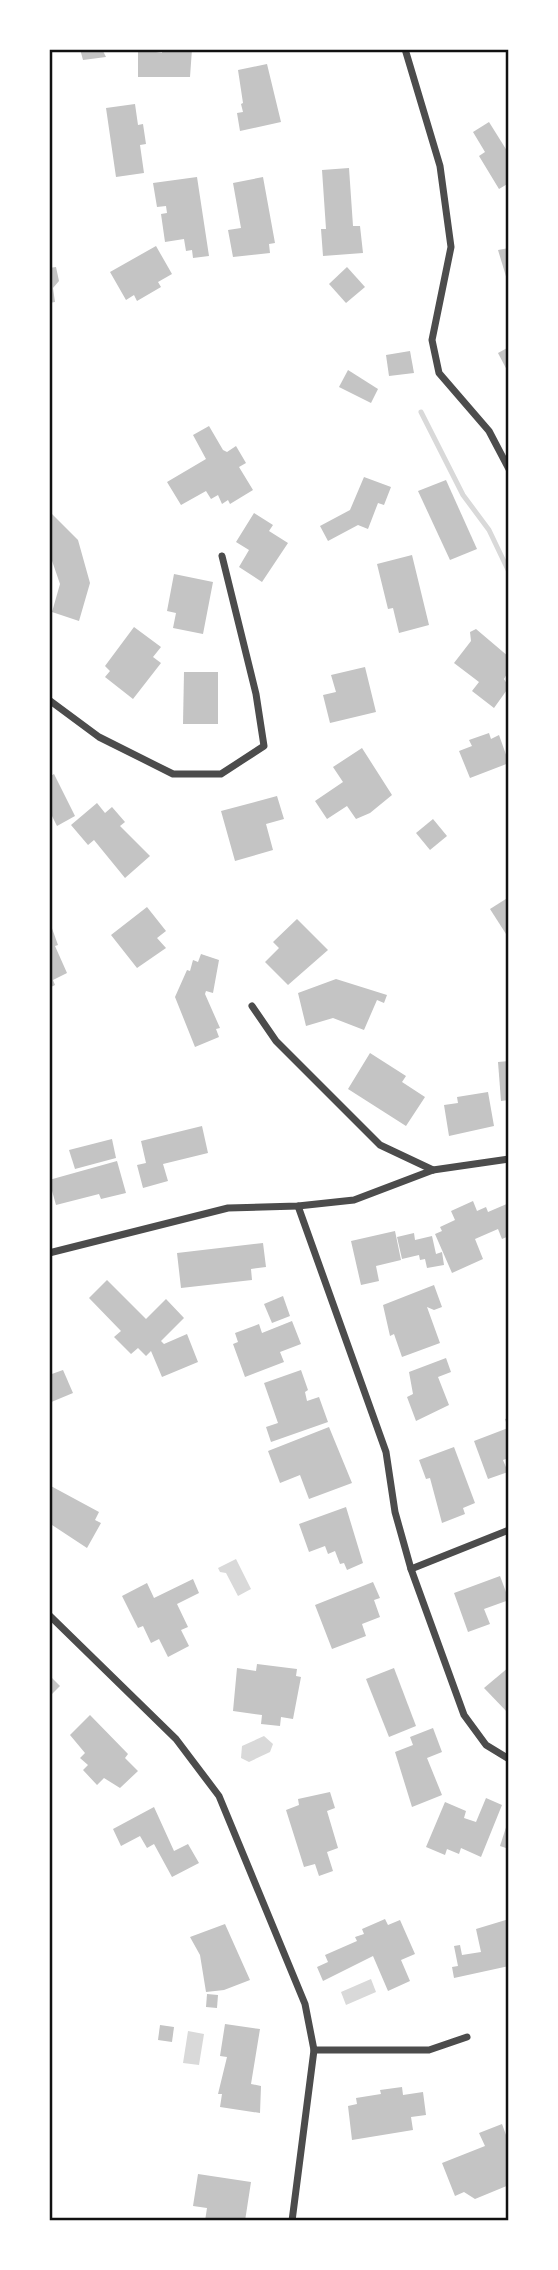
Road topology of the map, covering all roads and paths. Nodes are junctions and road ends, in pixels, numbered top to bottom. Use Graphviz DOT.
graph roads {
  1 [pos="405,49"];
  2 [pos="509,470"];
  3 [pos="222,556"];
  4 [pos="49,700"];
  5 [pos="252,1006"];
  6 [pos="509,1159"];
  7 [pos="433,1170"];
  8 [pos="298,1206"];
  9 [pos="49,1253"];
  10 [pos="509,1530"];
  11 [pos="411,1569"];
  12 [pos="49,1615"];
  13 [pos="509,1759"];
  14 [pos="467,2037"];
  15 [pos="314,2050"];
  16 [pos="292,2221"];
  1 -- 2 [label="street"];
  3 -- 4 [label="street"];
  5 -- 7 [label="street"];
  6 -- 7 [label="street"];
  7 -- 8 [label="street"];
  8 -- 9 [label="street"];
  8 -- 11 [label="street"];
  10 -- 11 [label="street"];
  11 -- 13 [label="street"];
  12 -- 15 [label="street"];
  14 -- 15 [label="street"];
  15 -- 16 [label="street"];
}
